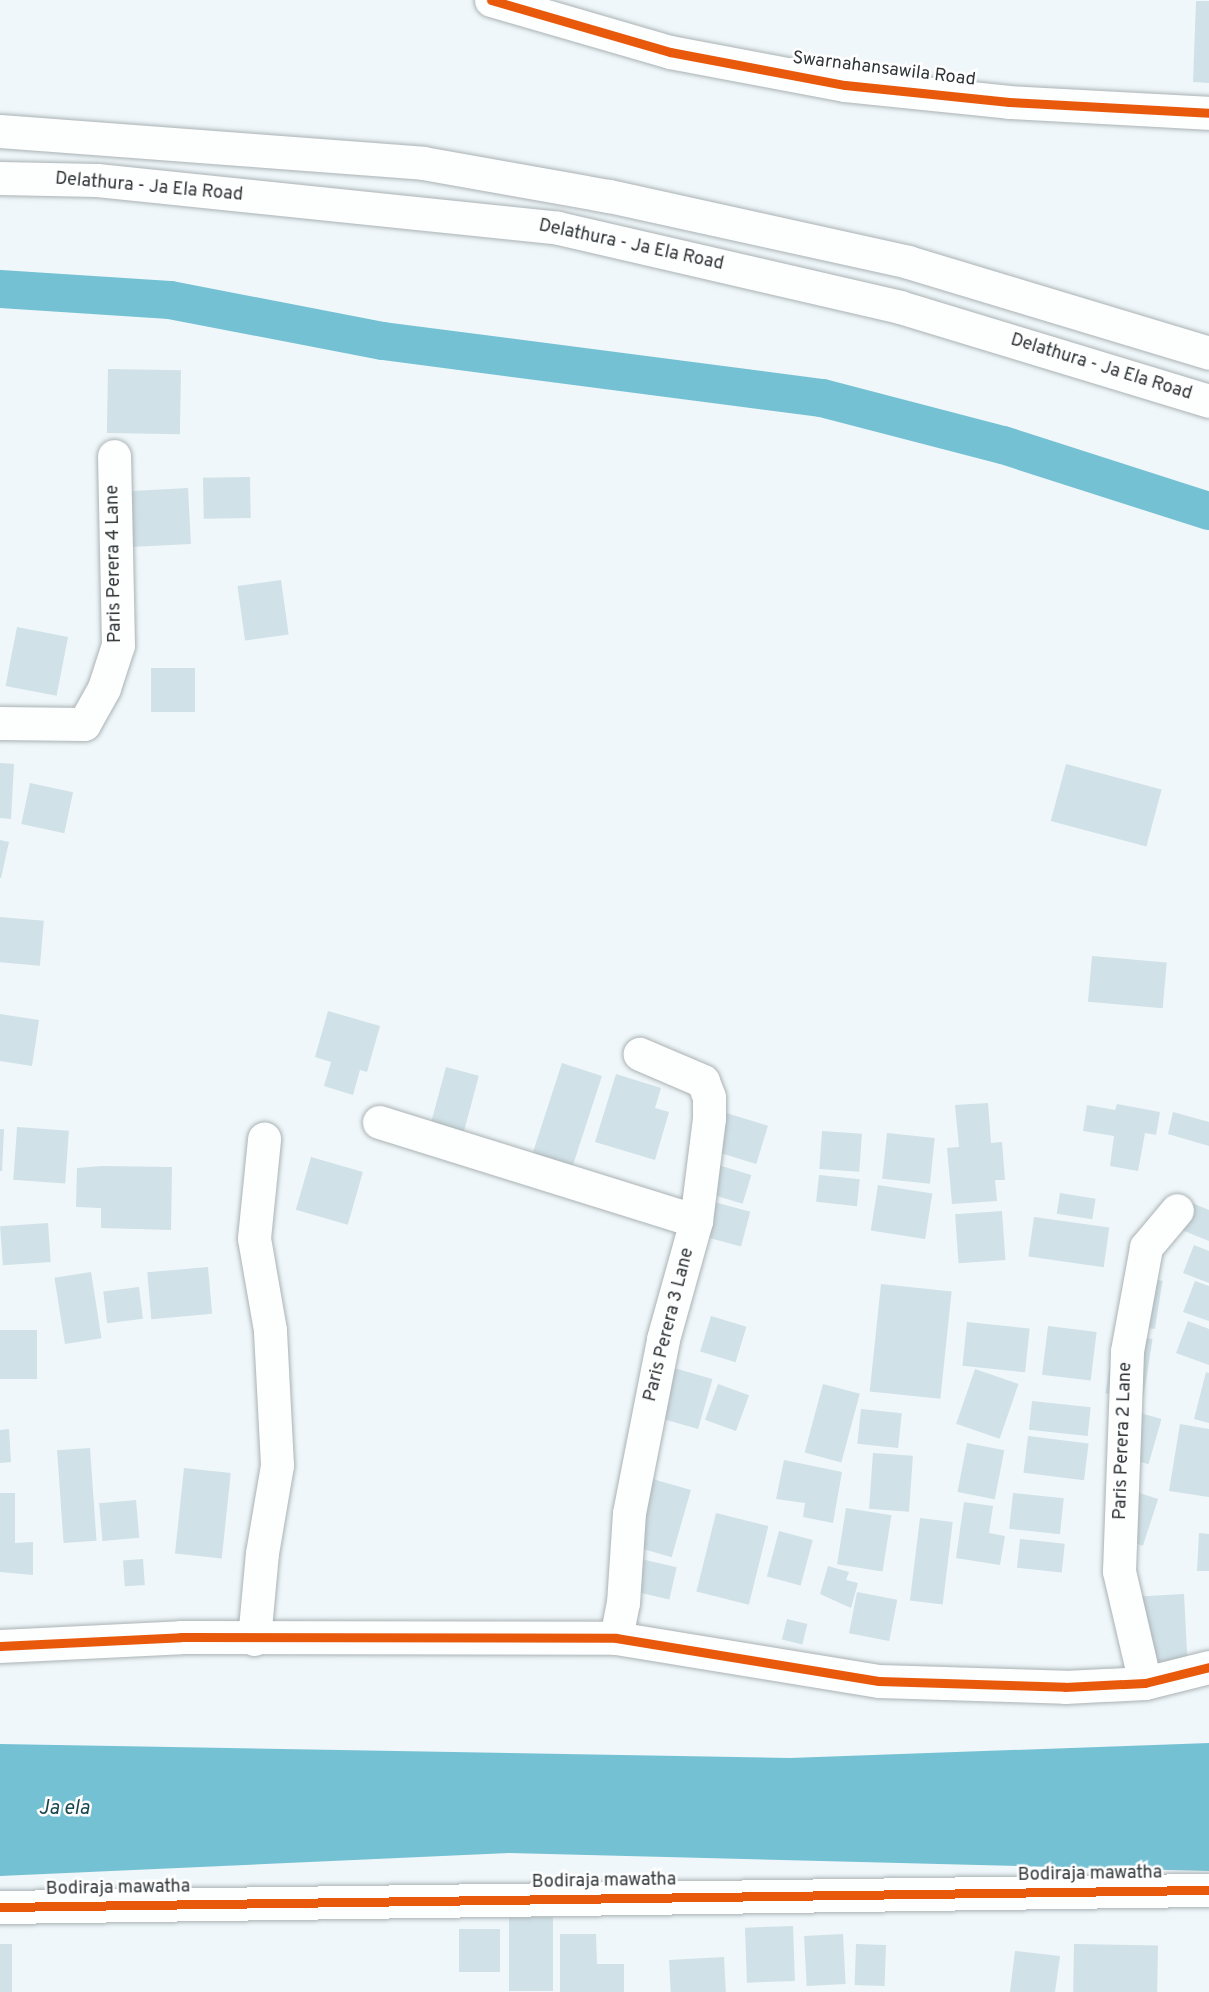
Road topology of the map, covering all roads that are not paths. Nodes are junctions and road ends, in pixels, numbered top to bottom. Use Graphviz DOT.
graph roads {
  1 [pos="491,0"];
  2 [pos="1209,113"];
  3 [pos="0,131"];
  4 [pos="0,178"];
  5 [pos="1209,353"];
  6 [pos="1209,401"];
  7 [pos="114,456"];
  8 [pos="0,723"];
  9 [pos="640,1054"];
  10 [pos="379,1122"];
  11 [pos="264,1139"];
  12 [pos="1178,1210"];
  13 [pos="696,1221"];
  14 [pos="616,1638"];
  15 [pos="254,1639"];
  16 [pos="0,1646"];
  17 [pos="1209,1667"];
  18 [pos="1145,1683"];
  19 [pos="1209,1890"];
  20 [pos="0,1907"];
  1 -- 2 [label="street, Swarnahansawila Road"];
  3 -- 5 [label="street"];
  4 -- 6 [label="street, Delathura - Ja Ela Road"];
  7 -- 8 [label="street, Paris Perera 4 Lane"];
  9 -- 13 [label="street, Paris Perera 3 Lane"];
  10 -- 13 [label="street"];
  11 -- 15 [label="street"];
  12 -- 18 [label="street, Paris Perera 2 Lane"];
  13 -- 14 [label="street, Paris Perera 3 Lane"];
  14 -- 15 [label="street"];
  14 -- 18 [label="street"];
  15 -- 16 [label="street"];
  17 -- 18 [label="street"];
  19 -- 20 [label="street, Bodiraja mawatha"];
}
